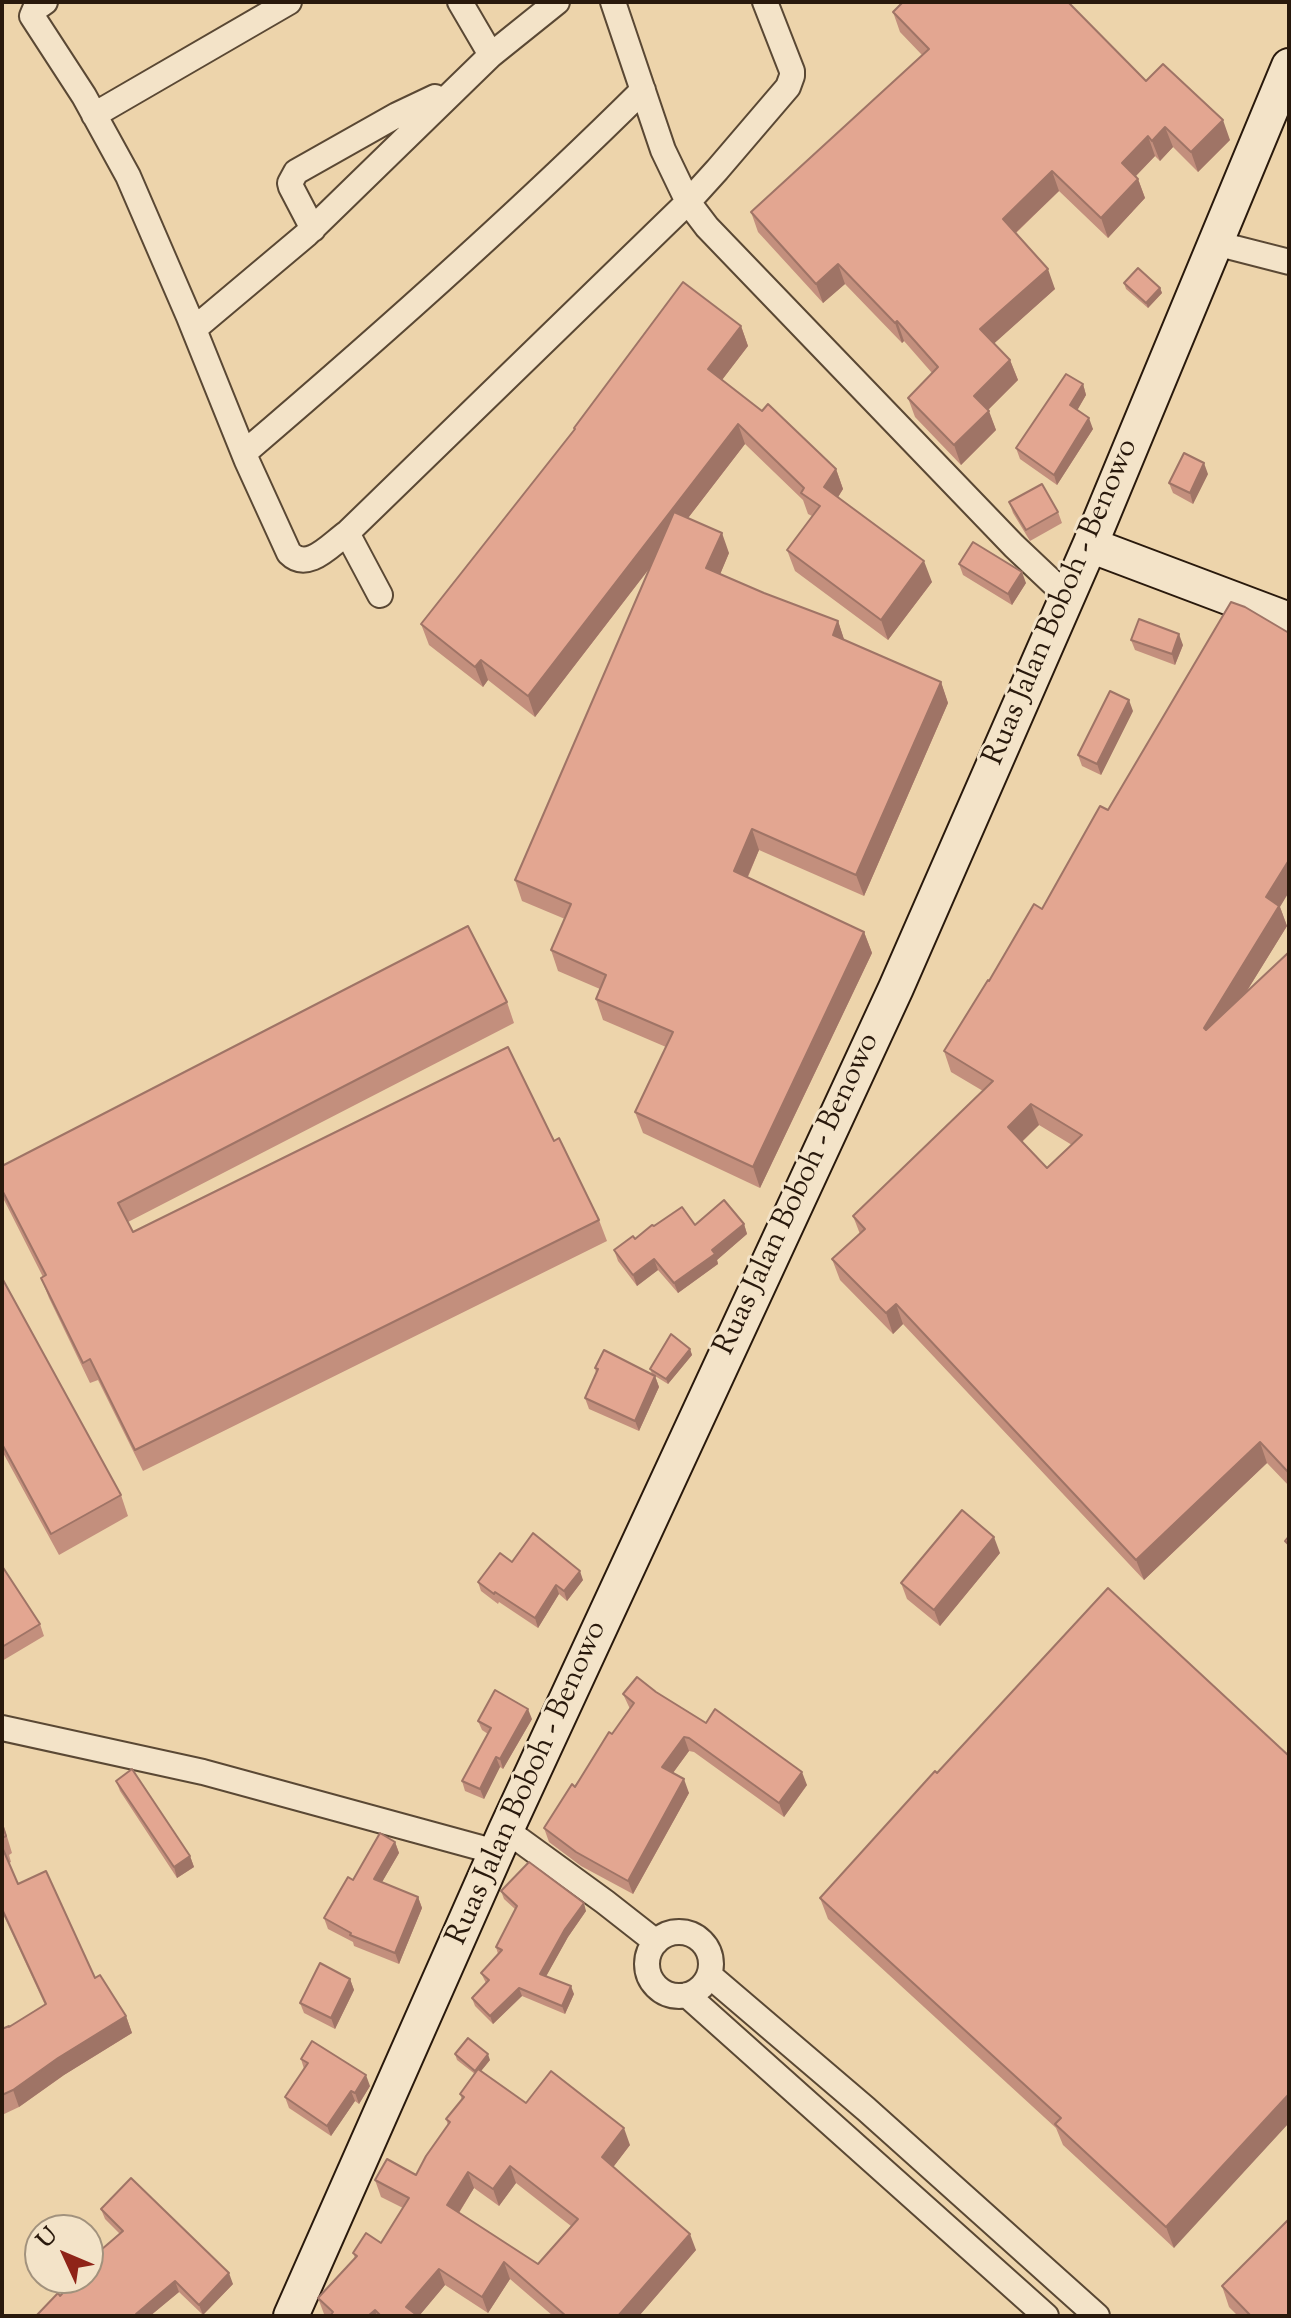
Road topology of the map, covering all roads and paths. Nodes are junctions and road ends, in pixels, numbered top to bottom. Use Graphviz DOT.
graph roads {
  1 [pos="45,2"];
  2 [pos="289,2"];
  3 [pos="460,2"];
  4 [pos="557,2"];
  5 [pos="613,2"];
  6 [pos="765,2"];
  7 [pos="491,55"];
  8 [pos="1289,66"];
  9 [pos="458,86"];
  10 [pos="643,90"];
  11 [pos="94,115"];
  12 [pos="688,202"];
  13 [pos="313,229"];
  14 [pos="1215,243"];
  15 [pos="1289,262"];
  16 [pos="194,329"];
  17 [pos="244,453"];
  18 [pos="347,533"];
  19 [pos="1090,545"];
  20 [pos="380,595"];
  21 [pos="1068,597"];
  22 [pos="1289,620"];
  23 [pos="2,1728"];
  24 [pos="501,1841"];
  25 [pos="656,1942"];
  26 [pos="709,1975"];
  27 [pos="687,1995"];
  28 [pos="1035,2259"];
  29 [pos="1012,2285"];
  30 [pos="291,2316"];
  31 [pos="1046,2316"];
  32 [pos="1097,2316"];
  1 -- 11 [label="street"];
  2 -- 11 [label="street"];
  3 -- 7 [label="street"];
  4 -- 7 [label="street"];
  5 -- 10 [label="street"];
  6 -- 12 [label="street"];
  7 -- 9 [label="street"];
  8 -- 14 [label="main road, Ruas Jalan Boboh - Benowo"];
  9 -- 13 [label="street"];
  9 -- 13 [label="street"];
  10 -- 12 [label="street"];
  10 -- 17 [label="street"];
  11 -- 16 [label="street"];
  12 -- 18 [label="street"];
  12 -- 21 [label="street"];
  13 -- 16 [label="street"];
  14 -- 15 [label="street"];
  14 -- 19 [label="main road, Ruas Jalan Boboh - Benowo"];
  16 -- 17 [label="street"];
  17 -- 18 [label="street"];
  18 -- 20 [label="street"];
  19 -- 21 [label="main road, Ruas Jalan Boboh - Benowo"];
  19 -- 22 [label="main road"];
  21 -- 24 [label="main road, Ruas Jalan Boboh - Benowo"];
  23 -- 24 [label="street"];
  24 -- 25 [label="street"];
  24 -- 30 [label="main road, Ruas Jalan Boboh - Benowo"];
  25 -- 26 [label="street"];
  25 -- 27 [label="street"];
  26 -- 27 [label="street"];
  26 -- 28 [label="street"];
  27 -- 29 [label="street"];
  28 -- 29 [label="street"];
  28 -- 32 [label="street"];
  29 -- 31 [label="street"];
}
